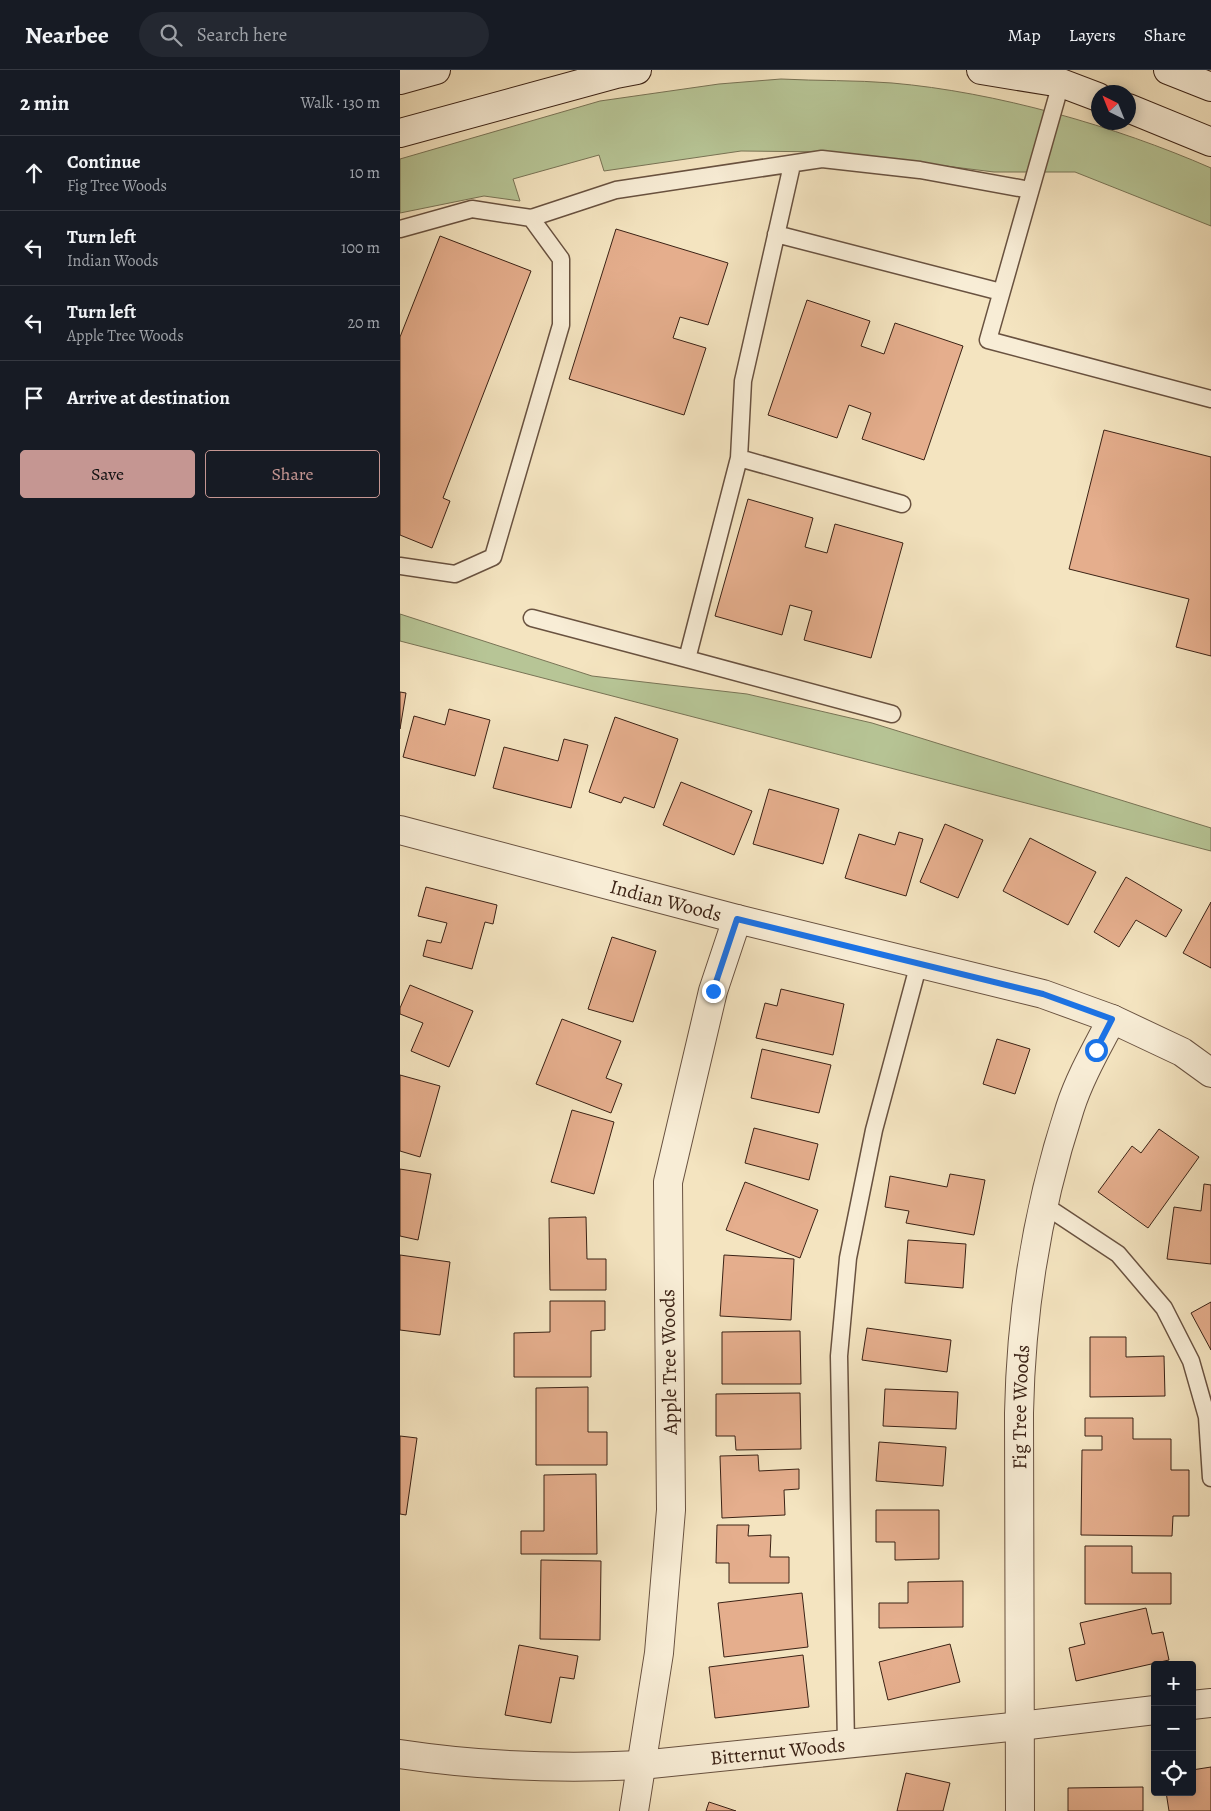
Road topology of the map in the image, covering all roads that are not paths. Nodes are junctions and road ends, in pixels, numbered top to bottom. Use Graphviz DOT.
graph roads {
  1 [pos="436,70"];
  2 [pos="637,70"];
  3 [pos="981,70"];
  4 [pos="1168,70"];
  5 [pos="400,80"];
  6 [pos="1061,83"];
  7 [pos="1211,87"];
  8 [pos="1091,94"];
  9 [pos="1136,111"];
  10 [pos="400,133"];
  11 [pos="1211,142"];
  12 [pos="792,165"];
  13 [pos="1030,190"];
  14 [pos="531,218"];
  15 [pos="400,229"];
  16 [pos="776,234"];
  17 [pos="1001,292"];
  18 [pos="1211,399"];
  19 [pos="739,458"];
  20 [pos="902,504"];
  21 [pos="400,566"];
  22 [pos="532,618"];
  23 [pos="687,659"];
  24 [pos="892,714"];
  25 [pos="400,830"];
  26 [pos="737,919"];
  27 [pos="919,964"];
  28 [pos="1112,1019"];
  29 [pos="1211,1073"];
  30 [pos="1044,1205"];
  31 [pos="1211,1478"];
  32 [pos="1211,1703"];
  33 [pos="1196,1705"];
  34 [pos="1151,1710"];
  35 [pos="1020,1726"];
  36 [pos="846,1744"];
  37 [pos="400,1754"];
  38 [pos="641,1765"];
  39 [pos="634,1811"];
  40 [pos="1020,1811"];
  1 -- 5 [label="street"];
  2 -- 10 [label="street"];
  3 -- 6 [label="street"];
  4 -- 7 [label="street"];
  6 -- 8 [label="street"];
  6 -- 13 [label="lane"];
  9 -- 11 [label="street"];
  12 -- 13 [label="lane"];
  12 -- 14 [label="lane"];
  12 -- 16 [label="lane"];
  13 -- 17 [label="lane"];
  14 -- 15 [label="lane"];
  14 -- 21 [label="lane"];
  16 -- 17 [label="lane"];
  16 -- 19 [label="lane"];
  17 -- 18 [label="lane"];
  19 -- 20 [label="lane"];
  19 -- 23 [label="lane"];
  22 -- 23 [label="lane"];
  23 -- 24 [label="lane"];
  25 -- 26 [label="street, Indian Woods"];
  26 -- 27 [label="street, Indian Woods"];
  26 -- 38 [label="street, Apple Tree Woods"];
  27 -- 28 [label="street, Indian Woods"];
  27 -- 36 [label="lane"];
  28 -- 29 [label="street, Indian Woods"];
  28 -- 30 [label="street, Fig Tree Woods"];
  30 -- 31 [label="lane"];
  30 -- 35 [label="street, Fig Tree Woods"];
  32 -- 33 [label="street"];
  34 -- 35 [label="street, Bitternut Woods"];
  35 -- 36 [label="street, Bitternut Woods"];
  35 -- 40 [label="street, Fig Tree Woods"];
  36 -- 38 [label="street, Bitternut Woods"];
  37 -- 38 [label="street, Bitternut Woods"];
  38 -- 39 [label="street, Apple Tree Woods"];
}
